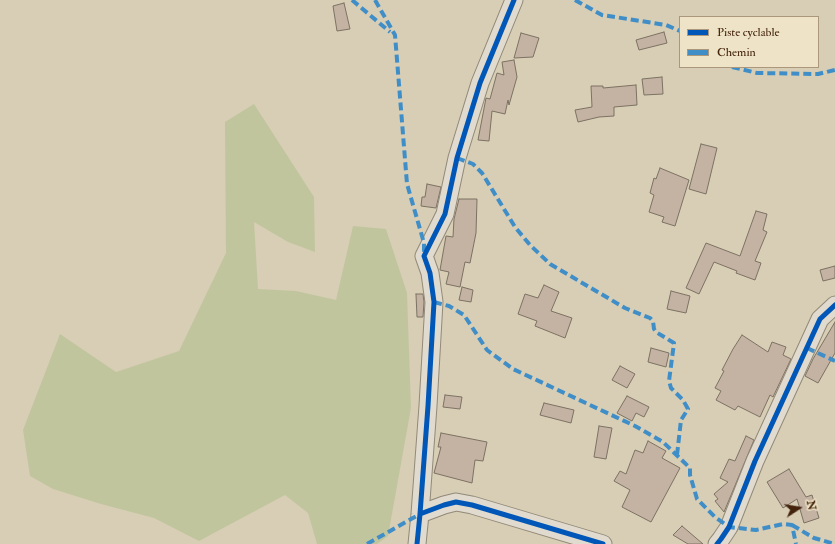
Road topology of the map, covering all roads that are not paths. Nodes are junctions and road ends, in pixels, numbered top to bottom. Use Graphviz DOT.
graph roads {
  1 [pos="514,0"];
  2 [pos="835,305"];
  3 [pos="420,514"];
  4 [pos="416,544"];
  5 [pos="603,544"];
  6 [pos="716,544"];
  1 -- 3 [label="street"];
  2 -- 6 [label="street"];
  3 -- 4 [label="street"];
  3 -- 5 [label="street"];
}
